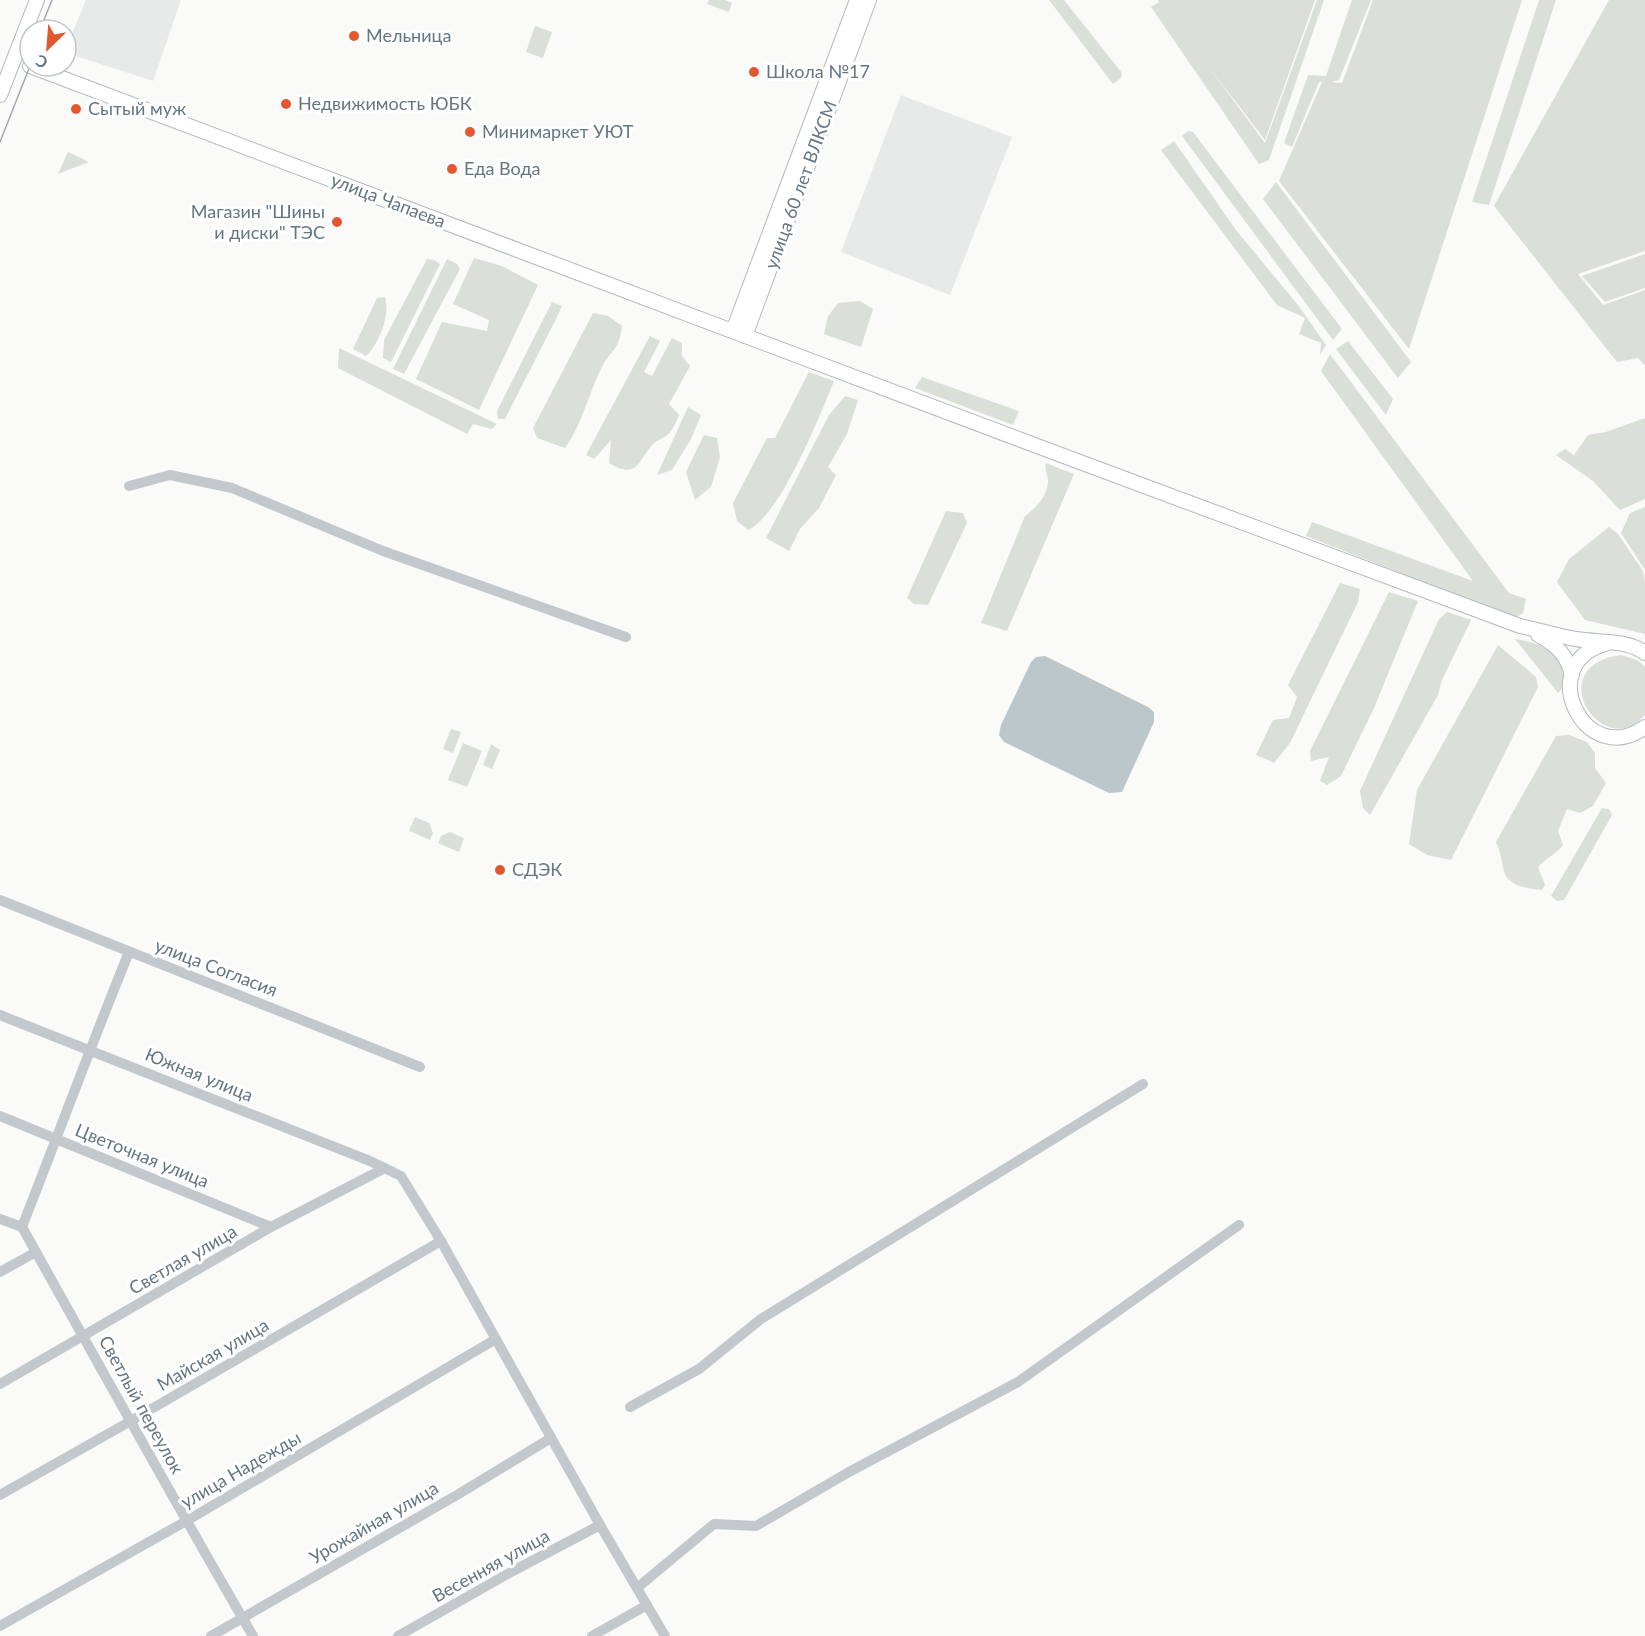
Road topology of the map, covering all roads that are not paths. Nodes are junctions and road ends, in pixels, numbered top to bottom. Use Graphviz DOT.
graph roads {
  1 [pos="37,0"];
  2 [pos="857,0"];
  3 [pos="869,0"];
  4 [pos="7,57"];
  5 [pos="62,78"];
  6 [pos="0,95"];
  7 [pos="739,334"];
  8 [pos="129,486"];
  9 [pos="1520,626"];
  10 [pos="626,637"];
  11 [pos="1610,643"];
  12 [pos="1641,650"];
  13 [pos="1572,675"];
  14 [pos="1645,727"];
  15 [pos="1626,736"];
  16 [pos="1645,741"];
  17 [pos="0,900"];
  18 [pos="129,952"];
  19 [pos="0,1015"];
  20 [pos="89,1050"];
  21 [pos="420,1067"];
  22 [pos="1143,1084"];
  23 [pos="0,1116"];
  24 [pos="57,1139"];
  25 [pos="385,1168"];
  26 [pos="0,1219"];
  27 [pos="1239,1225"];
  28 [pos="22,1227"];
  29 [pos="271,1227"];
  30 [pos="441,1241"];
  31 [pos="36,1252"];
  32 [pos="0,1272"];
  33 [pos="84,1336"];
  34 [pos="496,1339"];
  35 [pos="0,1384"];
  36 [pos="630,1407"];
  37 [pos="129,1422"];
  38 [pos="551,1438"];
  39 [pos="0,1495"];
  40 [pos="188,1520"];
  41 [pos="600,1525"];
  42 [pos="637,1588"];
  43 [pos="647,1605"];
  44 [pos="242,1618"];
  45 [pos="0,1626"];
  46 [pos="211,1636"];
  47 [pos="253,1636"];
  48 [pos="398,1636"];
  49 [pos="592,1636"];
  50 [pos="665,1636"];
  1 -- 4 [label="main road"];
  2 -- 7 [label="main road, улица 60 лет ВЛКСМ"];
  3 -- 7 [label="main road, улица 60 лет ВЛКСМ"];
  4 -- 6 [label="main road"];
  5 -- 7 [label="main road, улица Чапаева"];
  7 -- 9 [label="main road, улица Чапаева"];
  8 -- 10 [label="street"];
  9 -- 11 [label="main road"];
  9 -- 13 [label="main road"];
  11 -- 12 [label="main road"];
  11 -- 13 [label="main road"];
  13 -- 15 [label="main road"];
  14 -- 15 [label="main road"];
  15 -- 16 [label="main road"];
  17 -- 18 [label="street, улица Согласия"];
  18 -- 20 [label="street"];
  18 -- 21 [label="street, улица Согласия"];
  19 -- 20 [label="street, Южная улица"];
  20 -- 24 [label="street"];
  20 -- 25 [label="street, Южная улица"];
  22 -- 36 [label="street"];
  23 -- 24 [label="street, Цветочная улица"];
  24 -- 28 [label="street"];
  24 -- 29 [label="street, Цветочная улица"];
  25 -- 29 [label="street, Светлая улица"];
  25 -- 30 [label="street, Южная улица"];
  26 -- 28 [label="street"];
  27 -- 42 [label="street"];
  28 -- 31 [label="street, Светлый переулок"];
  29 -- 33 [label="street, Светлая улица"];
  30 -- 34 [label="street, Южная улица"];
  30 -- 37 [label="street, Майская улица"];
  31 -- 32 [label="street"];
  31 -- 33 [label="street, Светлый переулок"];
  33 -- 35 [label="street, Светлая улица"];
  33 -- 37 [label="street, Светлый переулок"];
  34 -- 38 [label="street, Южная улица"];
  34 -- 40 [label="street, улица Надежды"];
  37 -- 39 [label="street, Майская улица"];
  37 -- 40 [label="street, Светлый переулок"];
  38 -- 41 [label="street, Южная улица"];
  38 -- 44 [label="street, Урожайная улица"];
  40 -- 44 [label="street, Светлый переулок"];
  40 -- 45 [label="street, улица Надежды"];
  41 -- 42 [label="street, Южная улица"];
  41 -- 48 [label="street, Весенняя улица"];
  42 -- 43 [label="street, Южная улица"];
  43 -- 49 [label="street"];
  43 -- 50 [label="street, Южная улица"];
  44 -- 46 [label="street, Урожайная улица"];
  44 -- 47 [label="street, Светлый переулок"];
}
